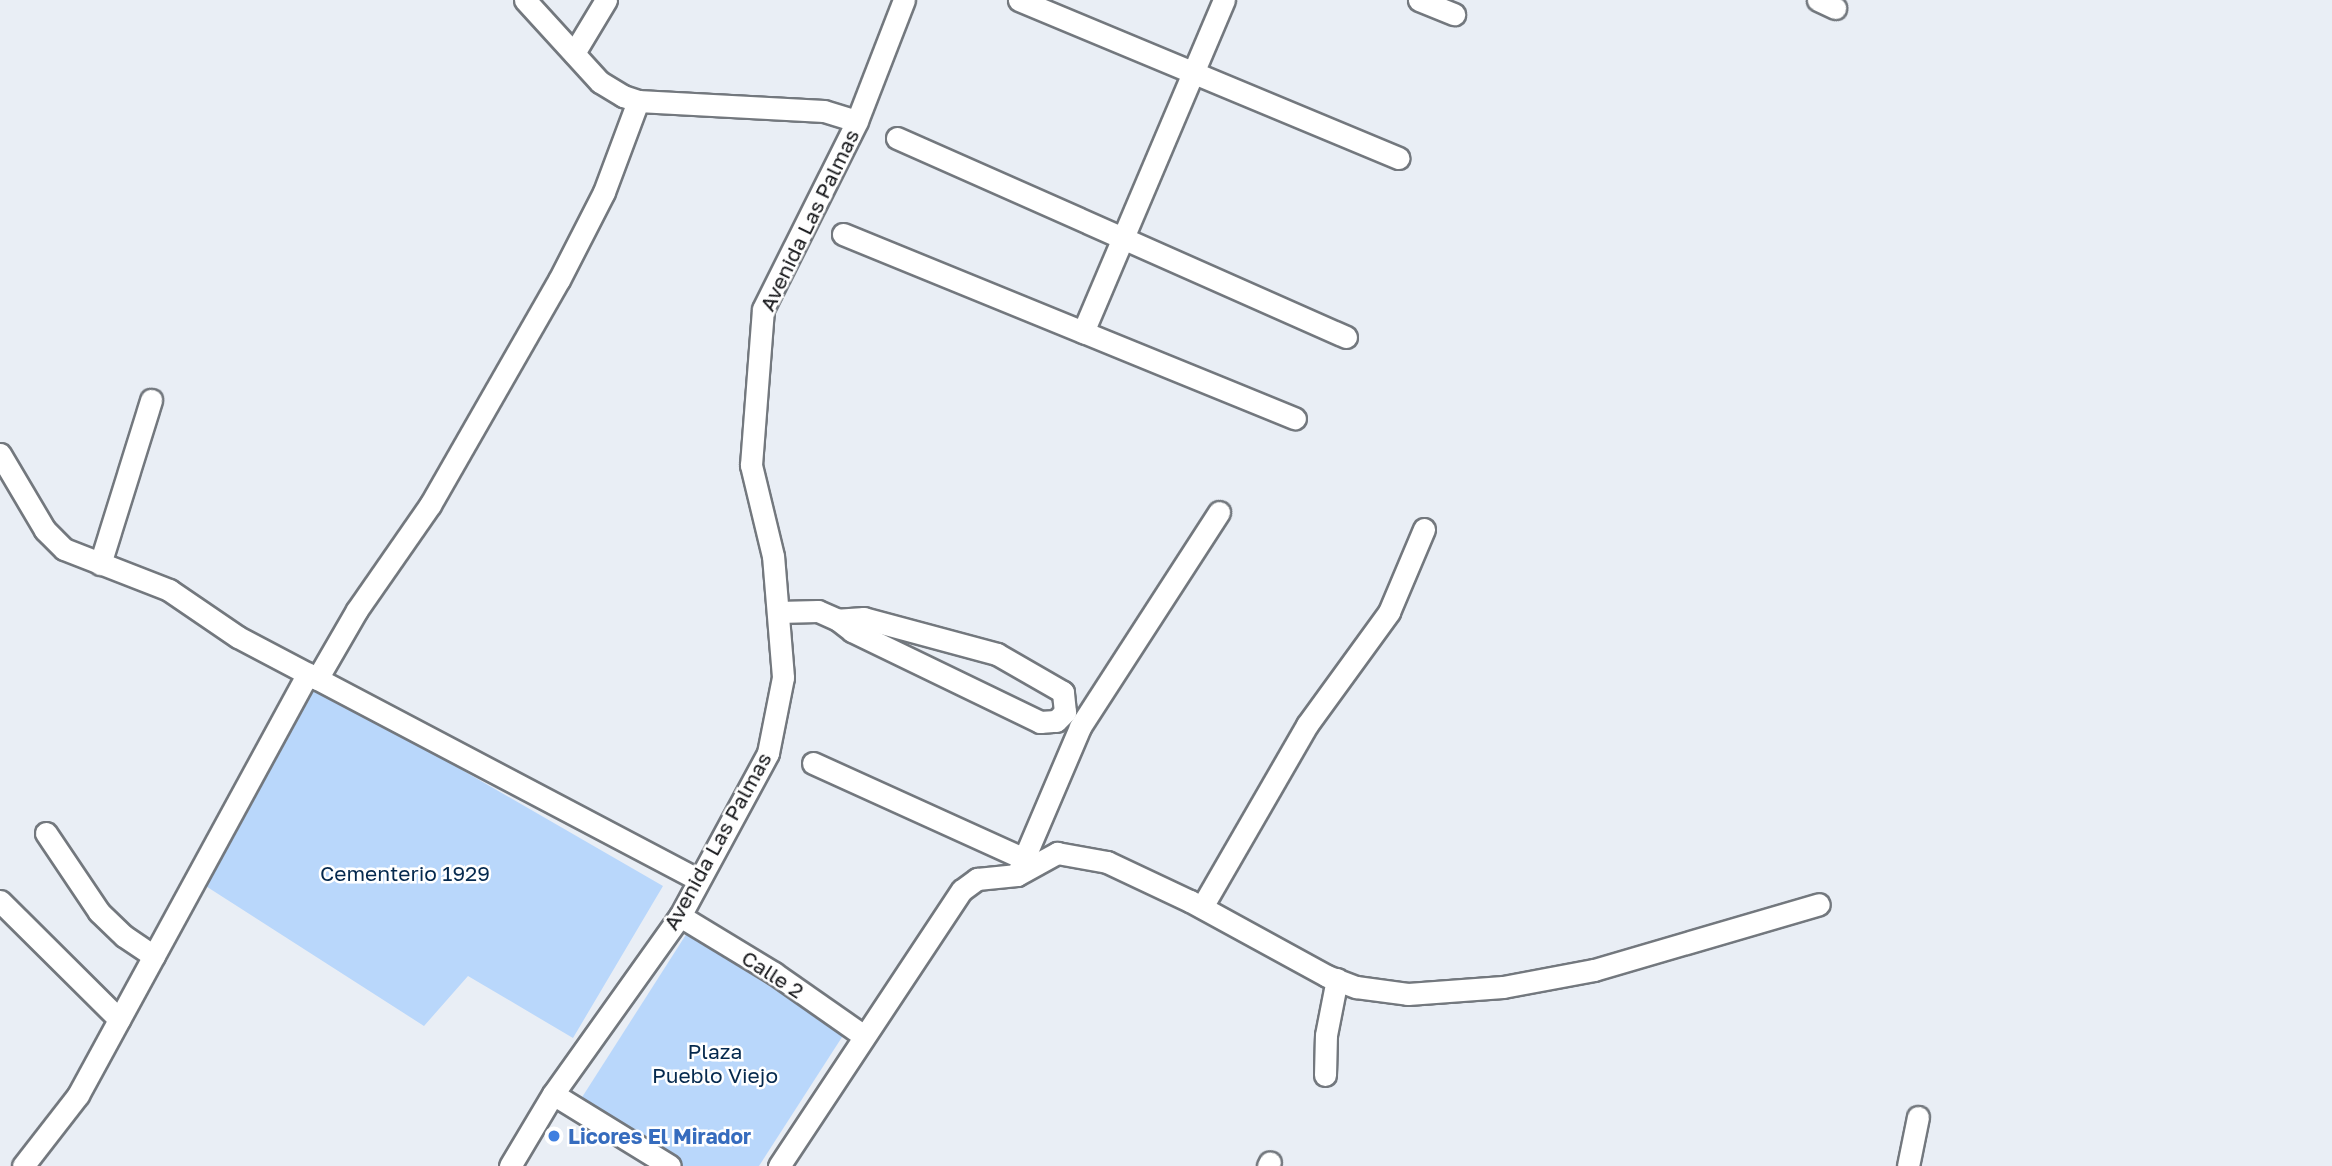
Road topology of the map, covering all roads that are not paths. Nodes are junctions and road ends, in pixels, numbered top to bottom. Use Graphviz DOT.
graph roads {
  1 [pos="525,0"];
  2 [pos="606,0"];
  3 [pos="904,0"];
  4 [pos="1019,0"];
  5 [pos="1224,0"];
  6 [pos="1419,0"];
  7 [pos="1454,14"];
  8 [pos="574,53"];
  9 [pos="1193,72"];
  10 [pos="638,101"];
  11 [pos="857,121"];
  12 [pos="897,138"];
  13 [pos="1398,158"];
  14 [pos="843,234"];
  15 [pos="1125,238"];
  16 [pos="1083,332"];
  17 [pos="1346,337"];
  18 [pos="151,400"];
  19 [pos="1295,418"];
  20 [pos="0,455"];
  21 [pos="1219,512"];
  22 [pos="1424,529"];
  23 [pos="100,564"];
  24 [pos="778,612"];
  25 [pos="838,620"];
  26 [pos="312,677"];
  27 [pos="813,763"];
  28 [pos="46,833"];
  29 [pos="1019,867"];
  30 [pos="697,879"];
  31 [pos="0,901"];
  32 [pos="1819,904"];
  33 [pos="1202,907"];
  34 [pos="680,916"];
  35 [pos="154,956"];
  36 [pos="1337,979"];
  37 [pos="119,1019"];
  38 [pos="864,1036"];
  39 [pos="1325,1075"];
  40 [pos="553,1094"];
  41 [pos="1919,1117"];
  42 [pos="23,1166"];
  43 [pos="510,1166"];
  44 [pos="670,1166"];
  45 [pos="779,1166"];
  46 [pos="1908,1166"];
  1 -- 8 [label="street"];
  2 -- 8 [label="street"];
  3 -- 11 [label="street, Avenida Las Palmas"];
  4 -- 9 [label="street"];
  5 -- 9 [label="street"];
  6 -- 7 [label="street"];
  8 -- 10 [label="street"];
  9 -- 13 [label="street"];
  9 -- 15 [label="street"];
  10 -- 11 [label="street"];
  10 -- 26 [label="street"];
  11 -- 24 [label="street, Avenida Las Palmas"];
  12 -- 15 [label="street"];
  14 -- 16 [label="street"];
  15 -- 16 [label="street"];
  15 -- 17 [label="street"];
  16 -- 19 [label="street"];
  18 -- 23 [label="street"];
  20 -- 23 [label="street"];
  21 -- 29 [label="street"];
  22 -- 33 [label="street"];
  23 -- 26 [label="street"];
  24 -- 25 [label="street"];
  24 -- 30 [label="street, Avenida Las Palmas"];
  25 -- 25 [label="street"];
  26 -- 30 [label="street"];
  26 -- 35 [label="street"];
  27 -- 29 [label="street"];
  28 -- 35 [label="street"];
  29 -- 33 [label="street"];
  29 -- 38 [label="street"];
  30 -- 34 [label="street, Avenida Las Palmas"];
  31 -- 37 [label="street"];
  32 -- 36 [label="street"];
  33 -- 36 [label="street"];
  34 -- 38 [label="street, Calle 2"];
  34 -- 40 [label="street, Avenida Las Palmas"];
  35 -- 37 [label="street"];
  36 -- 39 [label="street"];
  37 -- 42 [label="street"];
  38 -- 45 [label="street"];
  40 -- 43 [label="street, Avenida Las Palmas"];
  40 -- 44 [label="street"];
  41 -- 46 [label="street"];
}
